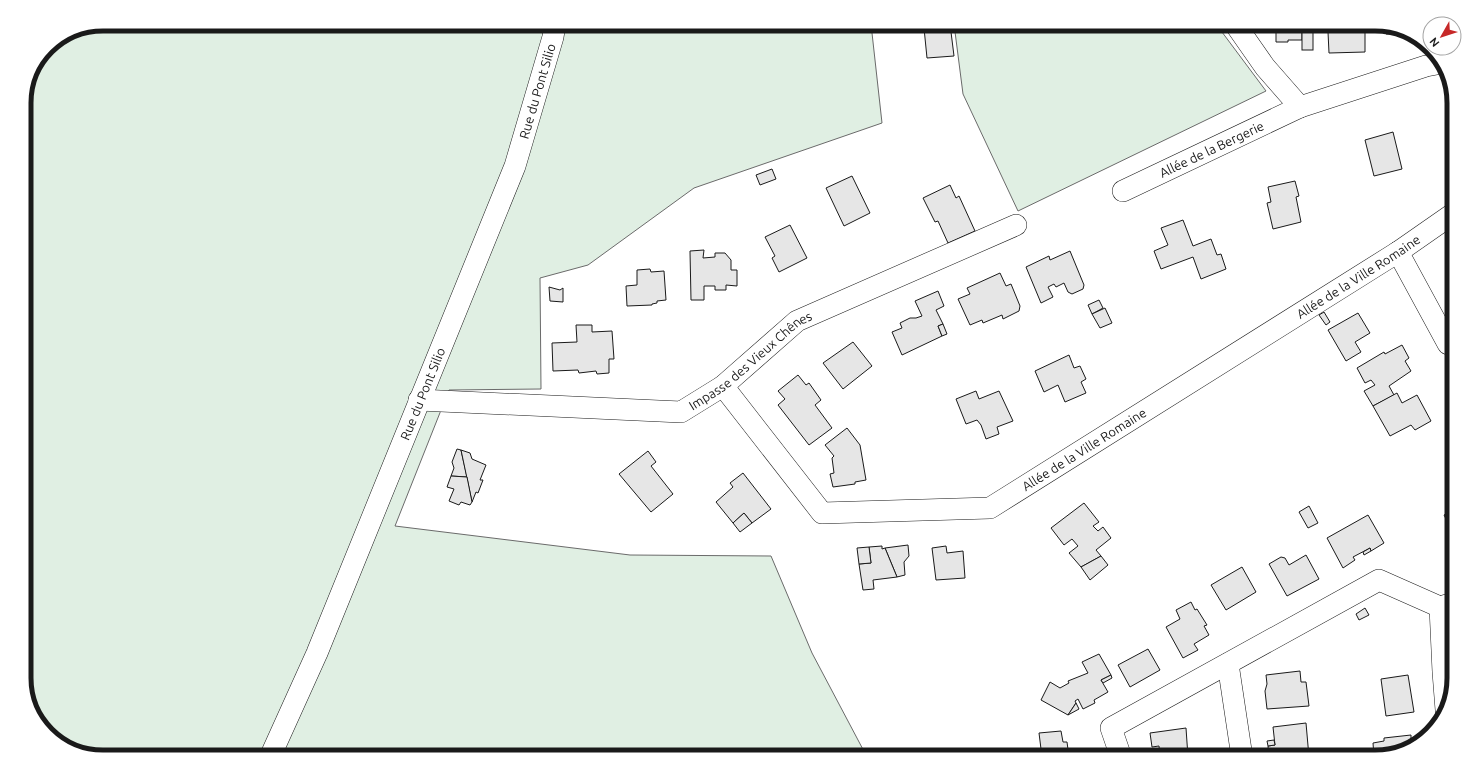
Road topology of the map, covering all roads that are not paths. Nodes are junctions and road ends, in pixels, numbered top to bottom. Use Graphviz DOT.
graph roads {
  1 [pos="554,31"];
  2 [pos="1240,31"];
  3 [pos="1436,64"];
  4 [pos="1300,107"];
  5 [pos="1123,191"];
  6 [pos="1447,218"];
  7 [pos="1016,225"];
  8 [pos="1398,252"];
  9 [pos="1447,342"];
  10 [pos="723,386"];
  11 [pos="419,400"];
  12 [pos="1447,605"];
  13 [pos="1228,664"];
  14 [pos="1445,698"];
  15 [pos="273,750"];
  16 [pos="1119,750"];
  17 [pos="1241,750"];
  1 -- 11 [label="street, Rue du Pont Silio"];
  2 -- 4 [label="street"];
  3 -- 4 [label="street, Allée de la Bergerie"];
  4 -- 5 [label="street, Allée de la Bergerie"];
  6 -- 8 [label="street, Allée de la Ville Romaine"];
  7 -- 10 [label="street, Impasse des Vieux Chênes"];
  8 -- 9 [label="street"];
  8 -- 10 [label="street, Allée de la Ville Romaine"];
  10 -- 11 [label="street, Impasse des Vieux Chênes"];
  11 -- 15 [label="street, Rue du Pont Silio"];
  12 -- 13 [label="street"];
  12 -- 14 [label="street"];
  13 -- 16 [label="street"];
  13 -- 17 [label="street"];
}
